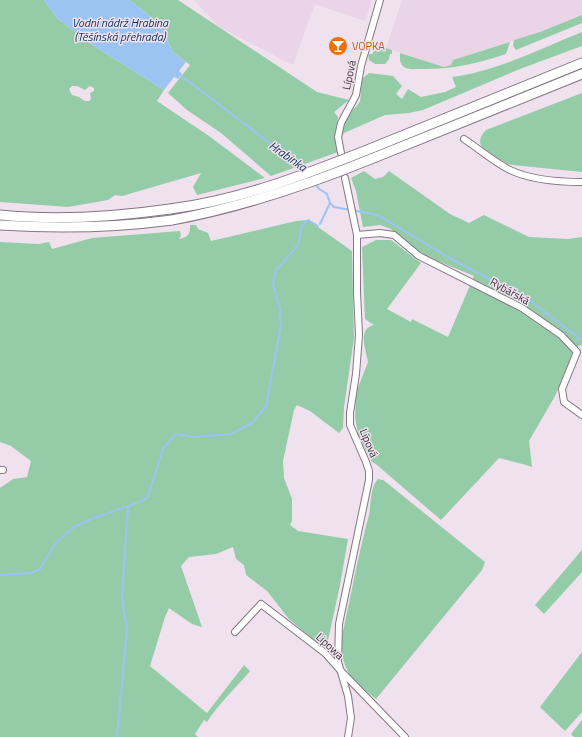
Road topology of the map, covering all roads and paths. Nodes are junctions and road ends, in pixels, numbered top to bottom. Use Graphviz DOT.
graph roads {
  1 [pos="380,0"];
  2 [pos="582,63"];
  3 [pos="582,74"];
  4 [pos="464,139"];
  5 [pos="340,153"];
  6 [pos="345,178"];
  7 [pos="582,182"];
  8 [pos="0,215"];
  9 [pos="0,225"];
  10 [pos="358,235"];
  11 [pos="582,415"];
  12 [pos="235,632"];
  13 [pos="342,671"];
  14 [pos="348,737"];
  15 [pos="405,737"];
  1 -- 5 [label="street, Lípová"];
  2 -- 8 [label="highway, bridge"];
  3 -- 9 [label="highway, bridge"];
  4 -- 7 [label="street"];
  6 -- 10 [label="street, Lípová"];
  10 -- 11 [label="street, Rybářská"];
  10 -- 13 [label="street, Lípová"];
  12 -- 13 [label="street, Lipowa"];
  13 -- 14 [label="street, Lípová"];
  13 -- 15 [label="street, Lipowa"];
}
